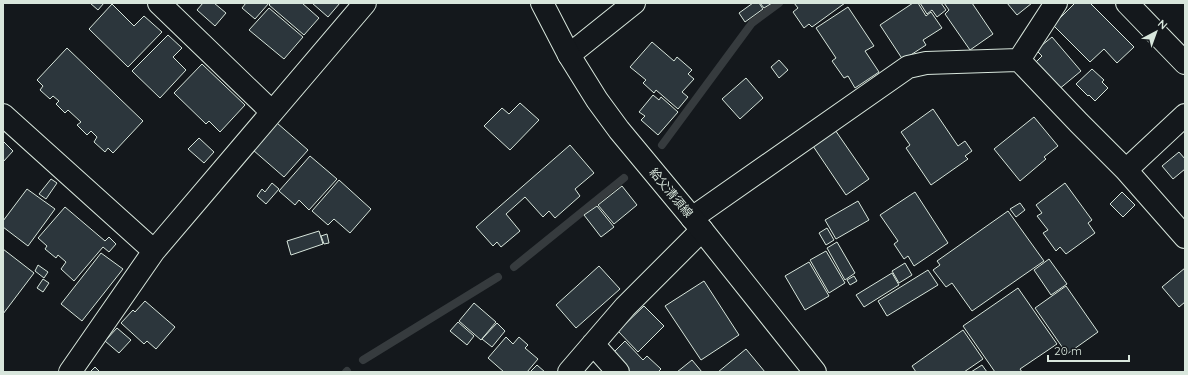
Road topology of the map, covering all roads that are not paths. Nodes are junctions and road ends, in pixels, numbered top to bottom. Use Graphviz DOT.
graph roads {
  1 [pos="159,3"];
  2 [pos="365,3"];
  3 [pos="542,3"];
  4 [pos="634,3"];
  5 [pos="1056,3"];
  6 [pos="1127,3"];
  7 [pos="569,55"];
  8 [pos="1019,60"];
  9 [pos="1185,63"];
  10 [pos="272,112"];
  11 [pos="3,115"];
  12 [pos="1185,115"];
  13 [pos="1126,170"];
  14 [pos="697,224"];
  15 [pos="1185,237"];
  16 [pos="154,251"];
  17 [pos="593,344"];
  18 [pos="70,372"];
  19 [pos="569,372"];
  20 [pos="618,372"];
  21 [pos="815,372"];
  1 -- 10 [label="street"];
  2 -- 10 [label="street"];
  3 -- 7 [label="street, 給父清須線"];
  4 -- 7 [label="street"];
  5 -- 8 [label="street"];
  6 -- 9 [label="street"];
  7 -- 14 [label="street, 給父清須線"];
  8 -- 13 [label="street"];
  8 -- 14 [label="street"];
  10 -- 16 [label="street"];
  11 -- 16 [label="street"];
  12 -- 13 [label="street"];
  13 -- 15 [label="street"];
  14 -- 17 [label="street"];
  14 -- 21 [label="street, 給父清須線"];
  16 -- 18 [label="street"];
  17 -- 19 [label="street"];
  17 -- 20 [label="street"];
}
